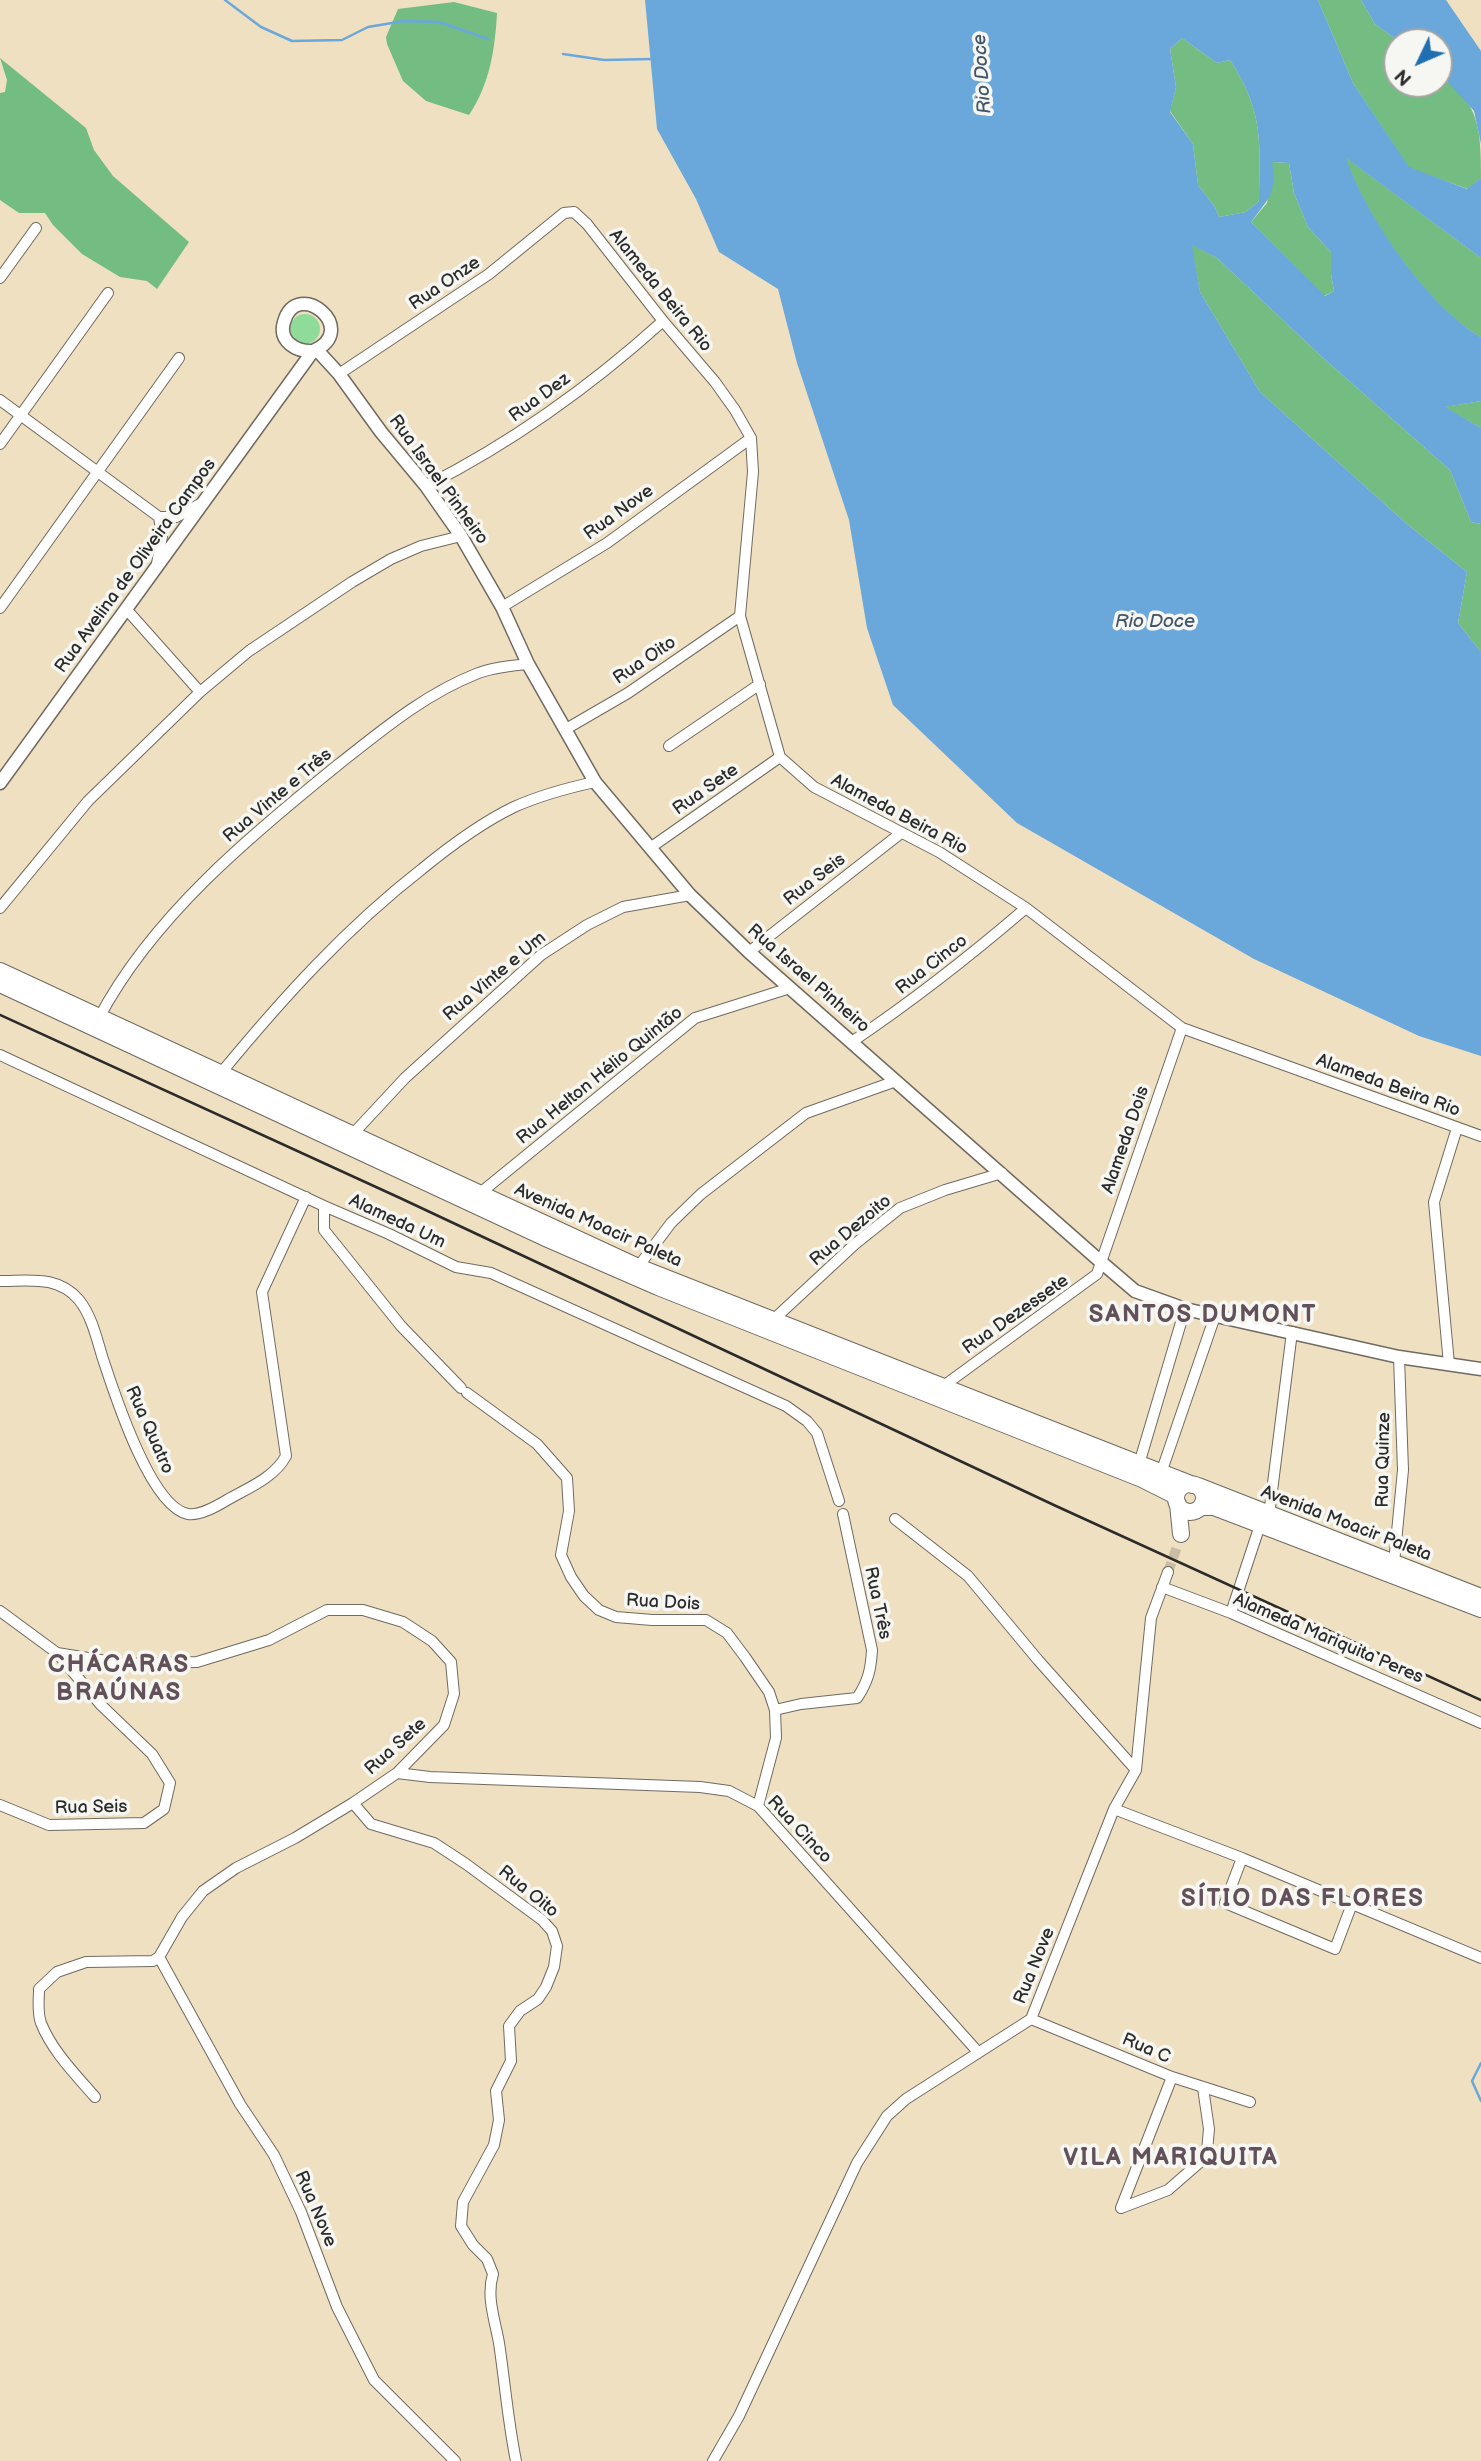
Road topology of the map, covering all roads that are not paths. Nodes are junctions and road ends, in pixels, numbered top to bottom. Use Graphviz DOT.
graph roads {
  1 [pos="564,213"];
  2 [pos="36,228"];
  3 [pos="0,278"];
  4 [pos="108,293"];
  5 [pos="663,321"];
  6 [pos="292,347"];
  7 [pos="315,350"];
  8 [pos="179,358"];
  9 [pos="301,369"];
  10 [pos="339,374"];
  11 [pos="0,400"];
  12 [pos="21,415"];
  13 [pos="751,438"];
  14 [pos="0,444"];
  15 [pos="98,472"];
  16 [pos="426,486"];
  17 [pos="203,502"];
  18 [pos="159,517"];
  19 [pos="461,536"];
  20 [pos="157,564"];
  21 [pos="502,607"];
  22 [pos="0,608"];
  23 [pos="127,610"];
  24 [pos="740,616"];
  25 [pos="528,664"];
  26 [pos="760,684"];
  27 [pos="200,692"];
  28 [pos="566,729"];
  29 [pos="669,746"];
  30 [pos="780,757"];
  31 [pos="595,782"];
  32 [pos="0,783"];
  33 [pos="901,833"];
  34 [pos="650,848"];
  35 [pos="690,895"];
  36 [pos="0,908"];
  37 [pos="1026,908"];
  38 [pos="749,952"];
  39 [pos="0,971"];
  40 [pos="0,985"];
  41 [pos="790,988"];
  42 [pos="99,1018"];
  43 [pos="1182,1028"];
  44 [pos="853,1041"];
  45 [pos="0,1055"];
  46 [pos="221,1073"];
  47 [pos="896,1081"];
  48 [pos="1457,1128"];
  49 [pos="352,1136"];
  50 [pos="1481,1136"];
  51 [pos="1002,1174"];
  52 [pos="479,1194"];
  53 [pos="306,1197"];
  54 [pos="324,1206"];
  55 [pos="1101,1262"];
  56 [pos="638,1267"];
  57 [pos="0,1282"];
  58 [pos="1185,1309"];
  59 [pos="1215,1316"];
  60 [pos="772,1321"];
  61 [pos="1292,1332"];
  62 [pos="1399,1357"];
  63 [pos="1449,1364"];
  64 [pos="1481,1369"];
  65 [pos="942,1387"];
  66 [pos="1139,1464"];
  67 [pos="1161,1473"];
  68 [pos="1196,1486"];
  69 [pos="1177,1500"];
  70 [pos="839,1501"];
  71 [pos="1199,1508"];
  72 [pos="843,1514"];
  73 [pos="895,1519"];
  74 [pos="1264,1520"];
  75 [pos="1394,1563"];
  76 [pos="1168,1572"];
  77 [pos="1162,1587"];
  78 [pos="1481,1597"];
  79 [pos="1481,1609"];
  80 [pos="0,1611"];
  81 [pos="1231,1613"];
  82 [pos="57,1653"];
  83 [pos="775,1710"];
  84 [pos="1481,1723"];
  85 [pos="1136,1770"];
  86 [pos="397,1773"];
  87 [pos="354,1803"];
  88 [pos="0,1805"];
  89 [pos="758,1805"];
  90 [pos="1114,1808"];
  91 [pos="1242,1858"];
  92 [pos="1352,1904"];
  93 [pos="159,1957"];
  94 [pos="1481,1958"];
  95 [pos="1031,2018"];
  96 [pos="978,2052"];
  97 [pos="1172,2077"];
  98 [pos="1203,2088"];
  99 [pos="95,2097"];
  100 [pos="1250,2102"];
  101 [pos="455,2461"];
  102 [pos="516,2461"];
  103 [pos="713,2461"];
  1 -- 5 [label="street, Alameda Beira Rio"];
  1 -- 10 [label="street, Rua Onze"];
  2 -- 3 [label="street"];
  4 -- 12 [label="street"];
  5 -- 13 [label="street, Alameda Beira Rio"];
  5 -- 16 [label="street, Rua Dez"];
  6 -- 7 [label="street"];
  6 -- 7 [label="street, Rua Avelina de Oliveira Campos"];
  6 -- 9 [label="street, Rua Avelina de Oliveira Campos"];
  7 -- 9 [label="street, Rua Avelina de Oliveira Campos"];
  7 -- 10 [label="street, Rua Israel Pinheiro"];
  8 -- 15 [label="street"];
  9 -- 17 [label="street, Rua Avelina de Oliveira Campos"];
  10 -- 16 [label="street, Rua Israel Pinheiro"];
  11 -- 12 [label="street"];
  12 -- 14 [label="street"];
  12 -- 15 [label="street"];
  13 -- 21 [label="street, Rua Nove"];
  13 -- 24 [label="street, Alameda Beira Rio"];
  15 -- 18 [label="street"];
  15 -- 22 [label="street"];
  16 -- 19 [label="street, Rua Israel Pinheiro"];
  17 -- 18 [label="street"];
  17 -- 20 [label="street, Rua Avelina de Oliveira Campos"];
  18 -- 20 [label="street"];
  19 -- 21 [label="street, Rua Israel Pinheiro"];
  19 -- 27 [label="street"];
  20 -- 23 [label="street, Rua Avelina de Oliveira Campos"];
  21 -- 25 [label="street, Rua Israel Pinheiro"];
  23 -- 27 [label="street"];
  23 -- 32 [label="street, Rua Avelina de Oliveira Campos"];
  24 -- 26 [label="street, Alameda Beira Rio"];
  24 -- 28 [label="street, Rua Oito"];
  25 -- 28 [label="street, Rua Israel Pinheiro"];
  25 -- 42 [label="street, Rua Vinte e Três"];
  26 -- 29 [label="street"];
  26 -- 30 [label="street, Alameda Beira Rio"];
  27 -- 36 [label="street"];
  28 -- 31 [label="street, Rua Israel Pinheiro"];
  30 -- 33 [label="street, Alameda Beira Rio"];
  30 -- 34 [label="street, Rua Sete"];
  31 -- 34 [label="street, Rua Israel Pinheiro"];
  31 -- 46 [label="street"];
  33 -- 37 [label="street, Alameda Beira Rio"];
  33 -- 38 [label="street, Rua Seis"];
  34 -- 35 [label="street, Rua Israel Pinheiro"];
  35 -- 38 [label="street, Rua Israel Pinheiro"];
  35 -- 49 [label="street, Rua Vinte e Um"];
  37 -- 43 [label="street, Alameda Beira Rio"];
  37 -- 44 [label="street, Rua Cinco"];
  38 -- 41 [label="street, Rua Israel Pinheiro"];
  39 -- 42 [label="main road, Avenida Moacir Paleta"];
  40 -- 69 [label="main road, Avenida Moacir Paleta"];
  41 -- 44 [label="street, Rua Israel Pinheiro"];
  41 -- 52 [label="street, Rua Helton Hélio Quintão"];
  42 -- 46 [label="main road, Avenida Moacir Paleta"];
  43 -- 48 [label="street, Alameda Beira Rio"];
  43 -- 55 [label="street, Alameda Dois"];
  44 -- 47 [label="street, Rua Israel Pinheiro"];
  45 -- 53 [label="street, Alameda Um"];
  46 -- 49 [label="main road, Avenida Moacir Paleta"];
  47 -- 51 [label="street, Rua Israel Pinheiro"];
  47 -- 56 [label="street"];
  48 -- 50 [label="street, Alameda Beira Rio"];
  48 -- 63 [label="street"];
  49 -- 52 [label="main road, Avenida Moacir Paleta"];
  51 -- 55 [label="street, Rua Israel Pinheiro"];
  51 -- 60 [label="street, Rua Dezoito"];
  52 -- 56 [label="main road, Avenida Moacir Paleta"];
  53 -- 54 [label="street, Alameda Um"];
  53 -- 57 [label="street, Rua Quatro"];
  54 -- 70 [label="street, Alameda Um"];
  54 -- 83 [label="street, Rua Dois"];
  55 -- 58 [label="street, Rua Israel Pinheiro"];
  55 -- 65 [label="street, Rua Dezessete"];
  56 -- 60 [label="main road, Avenida Moacir Paleta"];
  58 -- 59 [label="street, Rua Israel Pinheiro"];
  58 -- 66 [label="street"];
  59 -- 61 [label="street, Rua Israel Pinheiro"];
  59 -- 67 [label="street"];
  60 -- 65 [label="main road, Avenida Moacir Paleta"];
  61 -- 62 [label="street, Rua Israel Pinheiro"];
  61 -- 74 [label="street"];
  62 -- 63 [label="street, Rua Israel Pinheiro"];
  62 -- 75 [label="street, Rua Quinze"];
  63 -- 64 [label="street, Rua Israel Pinheiro"];
  65 -- 66 [label="main road, Avenida Moacir Paleta"];
  66 -- 67 [label="main road, Avenida Moacir Paleta"];
  67 -- 68 [label="main road, Avenida Moacir Paleta"];
  68 -- 69 [label="main road"];
  68 -- 71 [label="main road"];
  68 -- 74 [label="main road, Avenida Moacir Paleta"];
  69 -- 71 [label="main road"];
  69 -- 71 [label="main road"];
  71 -- 74 [label="main road, Avenida Moacir Paleta"];
  72 -- 83 [label="street, Rua Três"];
  73 -- 85 [label="street"];
  74 -- 75 [label="main road, Avenida Moacir Paleta"];
  74 -- 79 [label="main road, Avenida Moacir Paleta"];
  74 -- 81 [label="street"];
  75 -- 78 [label="main road, Avenida Moacir Paleta"];
  76 -- 77 [label="street"];
  77 -- 81 [label="street, Alameda Mariquita Peres"];
  77 -- 85 [label="street"];
  80 -- 82 [label="street, Rua Seis"];
  81 -- 84 [label="street, Alameda Mariquita Peres"];
  82 -- 86 [label="street, Rua Sete"];
  82 -- 88 [label="street, Rua Seis"];
  83 -- 89 [label="street, Rua Dois"];
  85 -- 90 [label="street, Rua Nove"];
  86 -- 87 [label="street, Rua Sete"];
  86 -- 89 [label="street, Rua Cinco"];
  87 -- 93 [label="street, Rua Sete"];
  87 -- 102 [label="street, Rua Oito"];
  89 -- 96 [label="street, Rua Cinco"];
  90 -- 91 [label="street"];
  90 -- 95 [label="street, Rua Nove"];
  91 -- 92 [label="street"];
  91 -- 92 [label="street"];
  92 -- 94 [label="street"];
  93 -- 99 [label="street"];
  93 -- 101 [label="street, Rua Nove"];
  95 -- 96 [label="street, Rua Nove"];
  95 -- 97 [label="street, Rua C"];
  96 -- 103 [label="street, Rua Nove"];
  97 -- 98 [label="street, Rua C"];
  97 -- 98 [label="street"];
  98 -- 100 [label="street, Rua C"];
}
